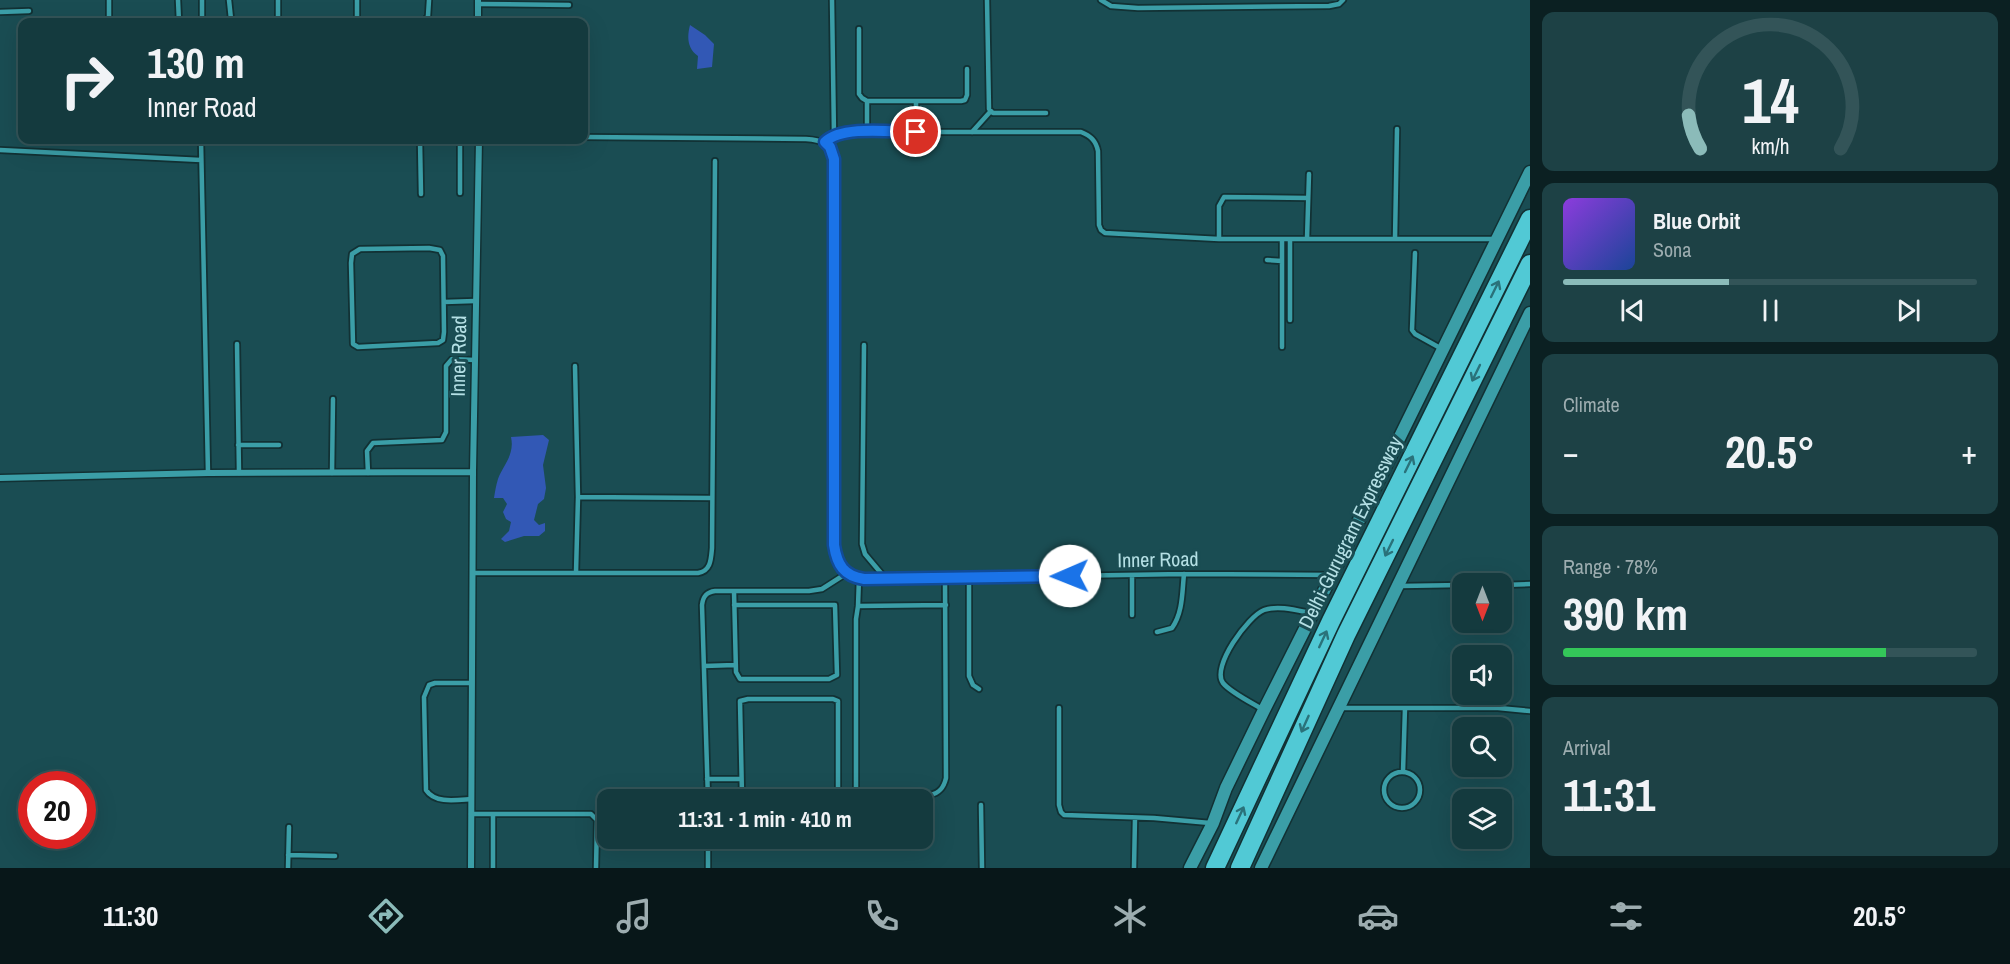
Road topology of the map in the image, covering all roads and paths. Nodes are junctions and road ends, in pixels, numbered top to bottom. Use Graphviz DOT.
graph roads {
  1 [pos="109,0"];
  2 [pos="178,0"];
  3 [pos="202,0"];
  4 [pos="229,0"];
  5 [pos="278,0"];
  6 [pos="357,0"];
  7 [pos="429,0"];
  8 [pos="832,0"];
  9 [pos="987,0"];
  10 [pos="1101,0"];
  11 [pos="1343,0"];
  12 [pos="478,2"];
  13 [pos="569,5"];
  14 [pos="29,11"];
  15 [pos="0,12"];
  16 [pos="109,18"];
  17 [pos="179,18"];
  18 [pos="202,18"];
  19 [pos="230,18"];
  20 [pos="278,18"];
  21 [pos="357,18"];
  22 [pos="427,18"];
  23 [pos="478,18"];
  24 [pos="859,29"];
  25 [pos="967,69"];
  26 [pos="867,101"];
  27 [pos="916,102"];
  28 [pos="990,112"];
  29 [pos="1046,113"];
  30 [pos="1397,129"];
  31 [pos="867,132"];
  32 [pos="916,132"];
  33 [pos="972,132"];
  34 [pos="834,136"];
  35 [pos="588,137"];
  36 [pos="825,142"];
  37 [pos="201,144"];
  38 [pos="420,144"];
  39 [pos="460,144"];
  40 [pos="479,144"];
  41 [pos="0,150"];
  42 [pos="201,160"];
  43 [pos="715,160"];
  44 [pos="1530,172"];
  45 [pos="1309,174"];
  46 [pos="460,192"];
  47 [pos="421,194"];
  48 [pos="1308,198"];
  49 [pos="1530,219"];
  50 [pos="1219,239"];
  51 [pos="1282,239"];
  52 [pos="1290,239"];
  53 [pos="1307,239"];
  54 [pos="1395,239"];
  55 [pos="1495,239"];
  56 [pos="1415,253"];
  57 [pos="1267,260"];
  58 [pos="1282,261"];
  59 [pos="1530,264"];
  60 [pos="444,302"];
  61 [pos="475,302"];
  62 [pos="1530,314"];
  63 [pos="1290,320"];
  64 [pos="237,344"];
  65 [pos="864,345"];
  66 [pos="1282,347"];
  67 [pos="1442,349"];
  68 [pos="475,360"];
  69 [pos="575,366"];
  70 [pos="333,399"];
  71 [pos="279,444"];
  72 [pos="238,445"];
  73 [pos="332,472"];
  74 [pos="368,472"];
  75 [pos="473,472"];
  76 [pos="208,473"];
  77 [pos="239,473"];
  78 [pos="0,478"];
  79 [pos="578,497"];
  80 [pos="711,498"];
  81 [pos="473,573"];
  82 [pos="576,573"];
  83 [pos="847,573"];
  84 [pos="1184,574"];
  85 [pos="1132,575"];
  86 [pos="1332,575"];
  87 [pos="859,578"];
  88 [pos="945,578"];
  89 [pos="969,578"];
  90 [pos="886,579"];
  91 [pos="1530,584"];
  92 [pos="1452,585"];
  93 [pos="1512,585"];
  94 [pos="1397,586"];
  95 [pos="734,591"];
  96 [pos="807,591"];
  97 [pos="734,604"];
  98 [pos="807,604"];
  99 [pos="946,605"];
  100 [pos="858,606"];
  101 [pos="1313,614"];
  102 [pos="1132,615"];
  103 [pos="1157,632"];
  104 [pos="735,665"];
  105 [pos="704,666"];
  106 [pos="472,683"];
  107 [pos="979,689"];
  108 [pos="1059,708"];
  109 [pos="1339,708"];
  110 [pos="1405,708"];
  111 [pos="1264,710"];
  112 [pos="1530,711"];
  113 [pos="1403,772"];
  114 [pos="707,779"];
  115 [pos="741,779"];
  116 [pos="707,789"];
  117 [pos="741,789"];
  118 [pos="838,789"];
  119 [pos="471,800"];
  120 [pos="981,805"];
  121 [pos="471,814"];
  122 [pos="493,814"];
  123 [pos="1135,818"];
  124 [pos="1213,823"];
  125 [pos="289,827"];
  126 [pos="708,849"];
  127 [pos="288,855"];
  128 [pos="335,856"];
  129 [pos="288,868"];
  130 [pos="471,868"];
  131 [pos="493,868"];
  132 [pos="596,868"];
  133 [pos="708,868"];
  134 [pos="981,868"];
  135 [pos="1134,868"];
  136 [pos="1190,868"];
  137 [pos="1215,868"];
  138 [pos="1240,868"];
  139 [pos="1261,868"];
  1 -- 16 [label="lane"];
  2 -- 17 [label="lane"];
  3 -- 18 [label="lane"];
  4 -- 19 [label="lane"];
  5 -- 20 [label="lane"];
  6 -- 21 [label="lane"];
  7 -- 22 [label="lane"];
  8 -- 34 [label="lane"];
  9 -- 28 [label="lane"];
  10 -- 11 [label="lane"];
  12 -- 13 [label="lane"];
  12 -- 23 [label="street"];
  14 -- 15 [label="lane"];
  24 -- 26 [label="lane"];
  25 -- 27 [label="lane"];
  26 -- 27 [label="lane"];
  26 -- 31 [label="lane"];
  27 -- 32 [label="lane"];
  28 -- 29 [label="lane"];
  28 -- 33 [label="lane"];
  30 -- 54 [label="lane"];
  31 -- 32 [label="lane"];
  31 -- 34 [label="lane"];
  32 -- 33 [label="lane"];
  33 -- 50 [label="lane"];
  34 -- 36 [label="lane"];
  35 -- 36 [label="lane"];
  36 -- 83 [label="lane"];
  37 -- 42 [label="lane"];
  38 -- 47 [label="lane"];
  39 -- 46 [label="lane"];
  40 -- 61 [label="street, Inner Road"];
  41 -- 42 [label="lane"];
  42 -- 76 [label="lane"];
  43 -- 80 [label="lane"];
  44 -- 55 [label="main road"];
  45 -- 48 [label="lane"];
  48 -- 50 [label="lane"];
  48 -- 53 [label="lane"];
  137 -- 49 [label="highway, Delhi-Gurugram Expressway, one-way"];
  50 -- 51 [label="lane"];
  51 -- 52 [label="lane"];
  51 -- 58 [label="lane"];
  52 -- 53 [label="lane"];
  52 -- 63 [label="lane"];
  53 -- 54 [label="lane"];
  54 -- 55 [label="lane"];
  55 -- 67 [label="main road"];
  56 -- 67 [label="lane"];
  57 -- 58 [label="lane"];
  58 -- 66 [label="lane"];
  59 -- 138 [label="highway, Delhi-Gurugram Expressway, one-way"];
  60 -- 60 [label="lane"];
  60 -- 61 [label="lane"];
  61 -- 68 [label="street, Inner Road"];
  62 -- 94 [label="main road"];
  64 -- 72 [label="lane"];
  65 -- 90 [label="lane"];
  67 -- 86 [label="main road"];
  68 -- 74 [label="lane"];
  68 -- 75 [label="street, Inner Road"];
  69 -- 79 [label="lane"];
  70 -- 73 [label="lane"];
  71 -- 72 [label="lane"];
  72 -- 77 [label="lane"];
  73 -- 74 [label="street"];
  73 -- 77 [label="street"];
  74 -- 75 [label="street"];
  75 -- 81 [label="street, Inner Road"];
  76 -- 77 [label="street"];
  76 -- 78 [label="street"];
  79 -- 80 [label="lane"];
  79 -- 82 [label="lane"];
  80 -- 82 [label="lane"];
  81 -- 82 [label="lane"];
  81 -- 106 [label="street, Inner Road"];
  83 -- 87 [label="lane, Inner Road"];
  83 -- 96 [label="lane"];
  84 -- 85 [label="lane, Inner Road"];
  84 -- 86 [label="lane, Inner Road"];
  84 -- 103 [label="lane"];
  85 -- 89 [label="lane, Inner Road"];
  85 -- 102 [label="lane"];
  86 -- 101 [label="main road"];
  87 -- 90 [label="lane, Inner Road"];
  87 -- 100 [label="lane"];
  88 -- 89 [label="lane, Inner Road"];
  88 -- 90 [label="lane, Inner Road"];
  88 -- 99 [label="lane"];
  89 -- 107 [label="lane"];
  91 -- 93 [label="lane"];
  92 -- 94 [label="lane"];
  94 -- 109 [label="main road"];
  95 -- 96 [label="lane"];
  95 -- 97 [label="lane"];
  95 -- 105 [label="lane"];
  96 -- 98 [label="lane"];
  97 -- 98 [label="lane"];
  97 -- 104 [label="lane"];
  98 -- 104 [label="lane"];
  99 -- 100 [label="lane"];
  99 -- 100 [label="lane"];
  101 -- 111 [label="main road"];
  101 -- 111 [label="lane"];
  104 -- 105 [label="lane"];
  105 -- 114 [label="lane"];
  106 -- 119 [label="street, Inner Road"];
  106 -- 119 [label="lane"];
  108 -- 123 [label="lane"];
  109 -- 110 [label="lane"];
  109 -- 139 [label="main road"];
  110 -- 112 [label="lane"];
  110 -- 113 [label="lane"];
  111 -- 124 [label="main road"];
  113 -- 113 [label="lane"];
  114 -- 115 [label="lane"];
  114 -- 116 [label="lane"];
  115 -- 117 [label="lane"];
  115 -- 118 [label="lane"];
  119 -- 121 [label="street, Inner Road"];
  120 -- 134 [label="lane"];
  121 -- 122 [label="lane"];
  121 -- 130 [label="street, Inner Road"];
  122 -- 131 [label="lane"];
  122 -- 132 [label="lane"];
  123 -- 124 [label="lane"];
  123 -- 135 [label="lane"];
  124 -- 136 [label="main road"];
  125 -- 127 [label="lane"];
  126 -- 133 [label="lane"];
  127 -- 128 [label="lane"];
  127 -- 129 [label="lane"];
}
